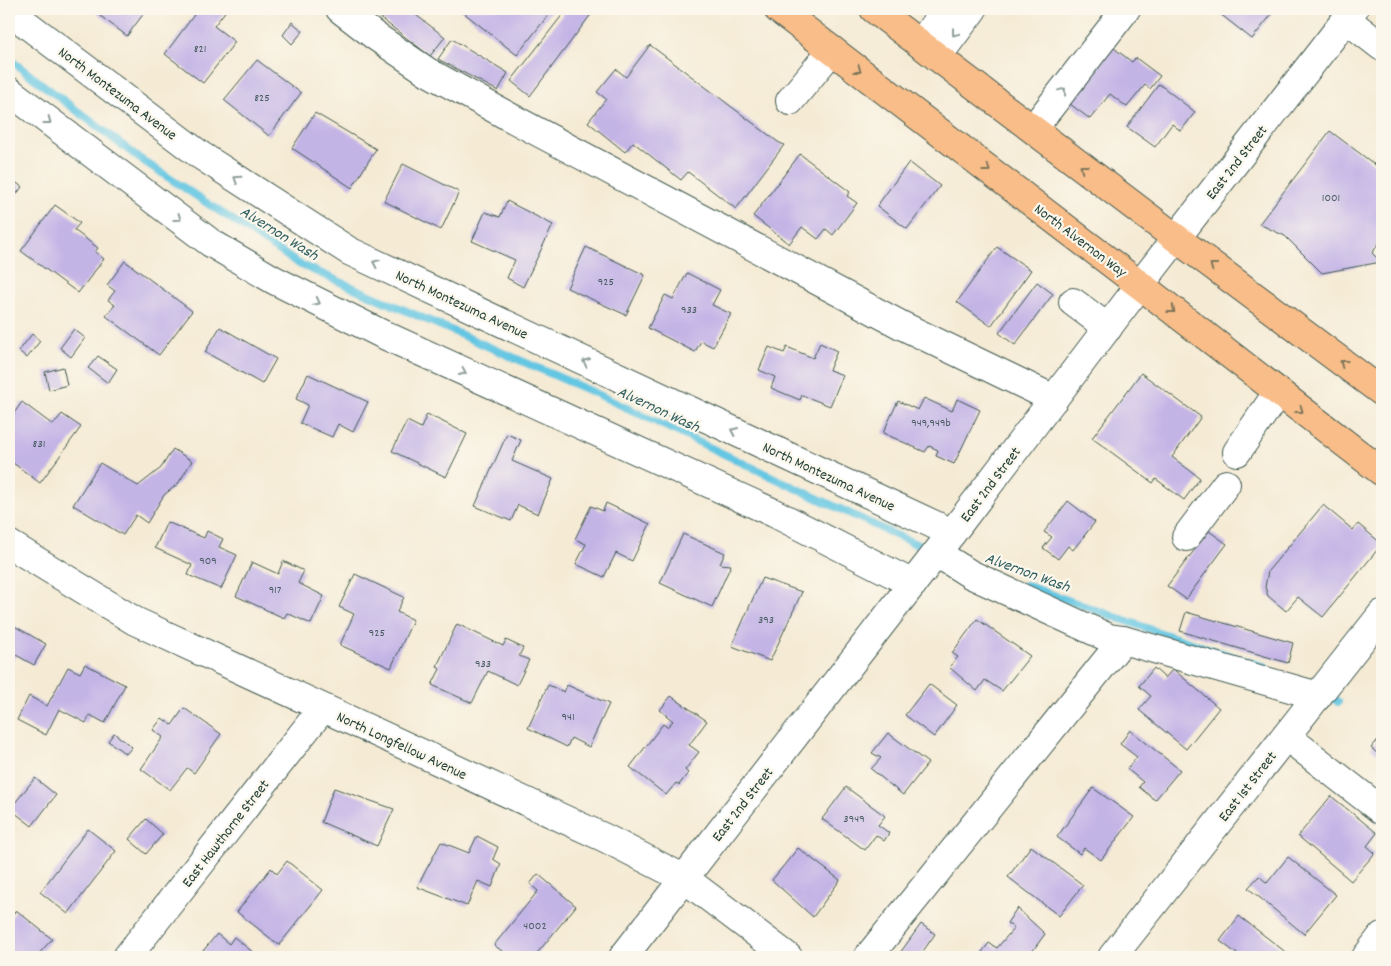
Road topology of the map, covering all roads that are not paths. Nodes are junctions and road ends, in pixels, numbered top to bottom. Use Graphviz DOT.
graph roads {
  1 [pos="340,9"];
  2 [pos="778,9"];
  3 [pos="874,9"];
  4 [pos="946,9"];
  5 [pos="973,9"];
  6 [pos="1126,9"];
  7 [pos="9,11"];
  8 [pos="1350,14"];
  9 [pos="1382,47"];
  10 [pos="832,50"];
  11 [pos="929,50"];
  12 [pos="9,92"];
  13 [pos="790,101"];
  14 [pos="1033,130"];
  15 [pos="1176,238"];
  16 [pos="1140,285"];
  17 [pos="1073,302"];
  18 [pos="1108,328"];
  19 [pos="1278,392"];
  20 [pos="1382,392"];
  21 [pos="1054,399"];
  22 [pos="1237,452"];
  23 [pos="1382,472"];
  24 [pos="1226,484"];
  25 [pos="1186,537"];
  26 [pos="944,543"];
  27 [pos="9,544"];
  28 [pos="913,584"];
  29 [pos="1382,614"];
  30 [pos="1123,640"];
  31 [pos="1318,696"];
  32 [pos="322,708"];
  33 [pos="1286,736"];
  34 [pos="1382,811"];
  35 [pos="684,878"];
  36 [pos="1382,936"];
  37 [pos="128,957"];
  38 [pos="623,957"];
  39 [pos="788,957"];
  40 [pos="868,957"];
  41 [pos="1112,957"];
  42 [pos="1366,957"];
  1 -- 21 [label="street"];
  2 -- 10 [label="main road, North Alvernon Way"];
  3 -- 11 [label="main road"];
  4 -- 11 [label="street"];
  5 -- 11 [label="street, one-way"];
  14 -- 6 [label="street, one-way"];
  26 -- 7 [label="street, North Montezuma Avenue, one-way"];
  8 -- 9 [label="street"];
  8 -- 15 [label="street, East 2nd Street"];
  10 -- 13 [label="street"];
  10 -- 16 [label="main road, North Alvernon Way, one-way"];
  11 -- 14 [label="main road"];
  12 -- 28 [label="street, one-way"];
  15 -- 14 [label="main road, one-way"];
  15 -- 16 [label="street, East 2nd Street"];
  20 -- 15 [label="main road, one-way"];
  16 -- 18 [label="street, East 2nd Street"];
  16 -- 19 [label="main road, North Alvernon Way, one-way"];
  17 -- 18 [label="street"];
  18 -- 21 [label="street, East 2nd Street"];
  19 -- 22 [label="street"];
  19 -- 23 [label="main road, North Alvernon Way, one-way"];
  21 -- 26 [label="street, East 2nd Street"];
  24 -- 25 [label="street"];
  26 -- 28 [label="street, East 2nd Street"];
  26 -- 30 [label="street, North Montezuma Avenue"];
  27 -- 32 [label="street, North Longfellow Avenue"];
  28 -- 35 [label="street, East 2nd Street"];
  29 -- 31 [label="street, East 1st Street"];
  30 -- 31 [label="street, North Montezuma Avenue"];
  30 -- 40 [label="street"];
  31 -- 33 [label="street, East 1st Street"];
  32 -- 35 [label="street, North Longfellow Avenue"];
  32 -- 37 [label="street, East Hawthorne Street"];
  33 -- 34 [label="street"];
  33 -- 41 [label="street, East 1st Street"];
  35 -- 38 [label="street, East 2nd Street"];
  35 -- 39 [label="street, North Longfellow Avenue"];
  36 -- 42 [label="street"];
}
